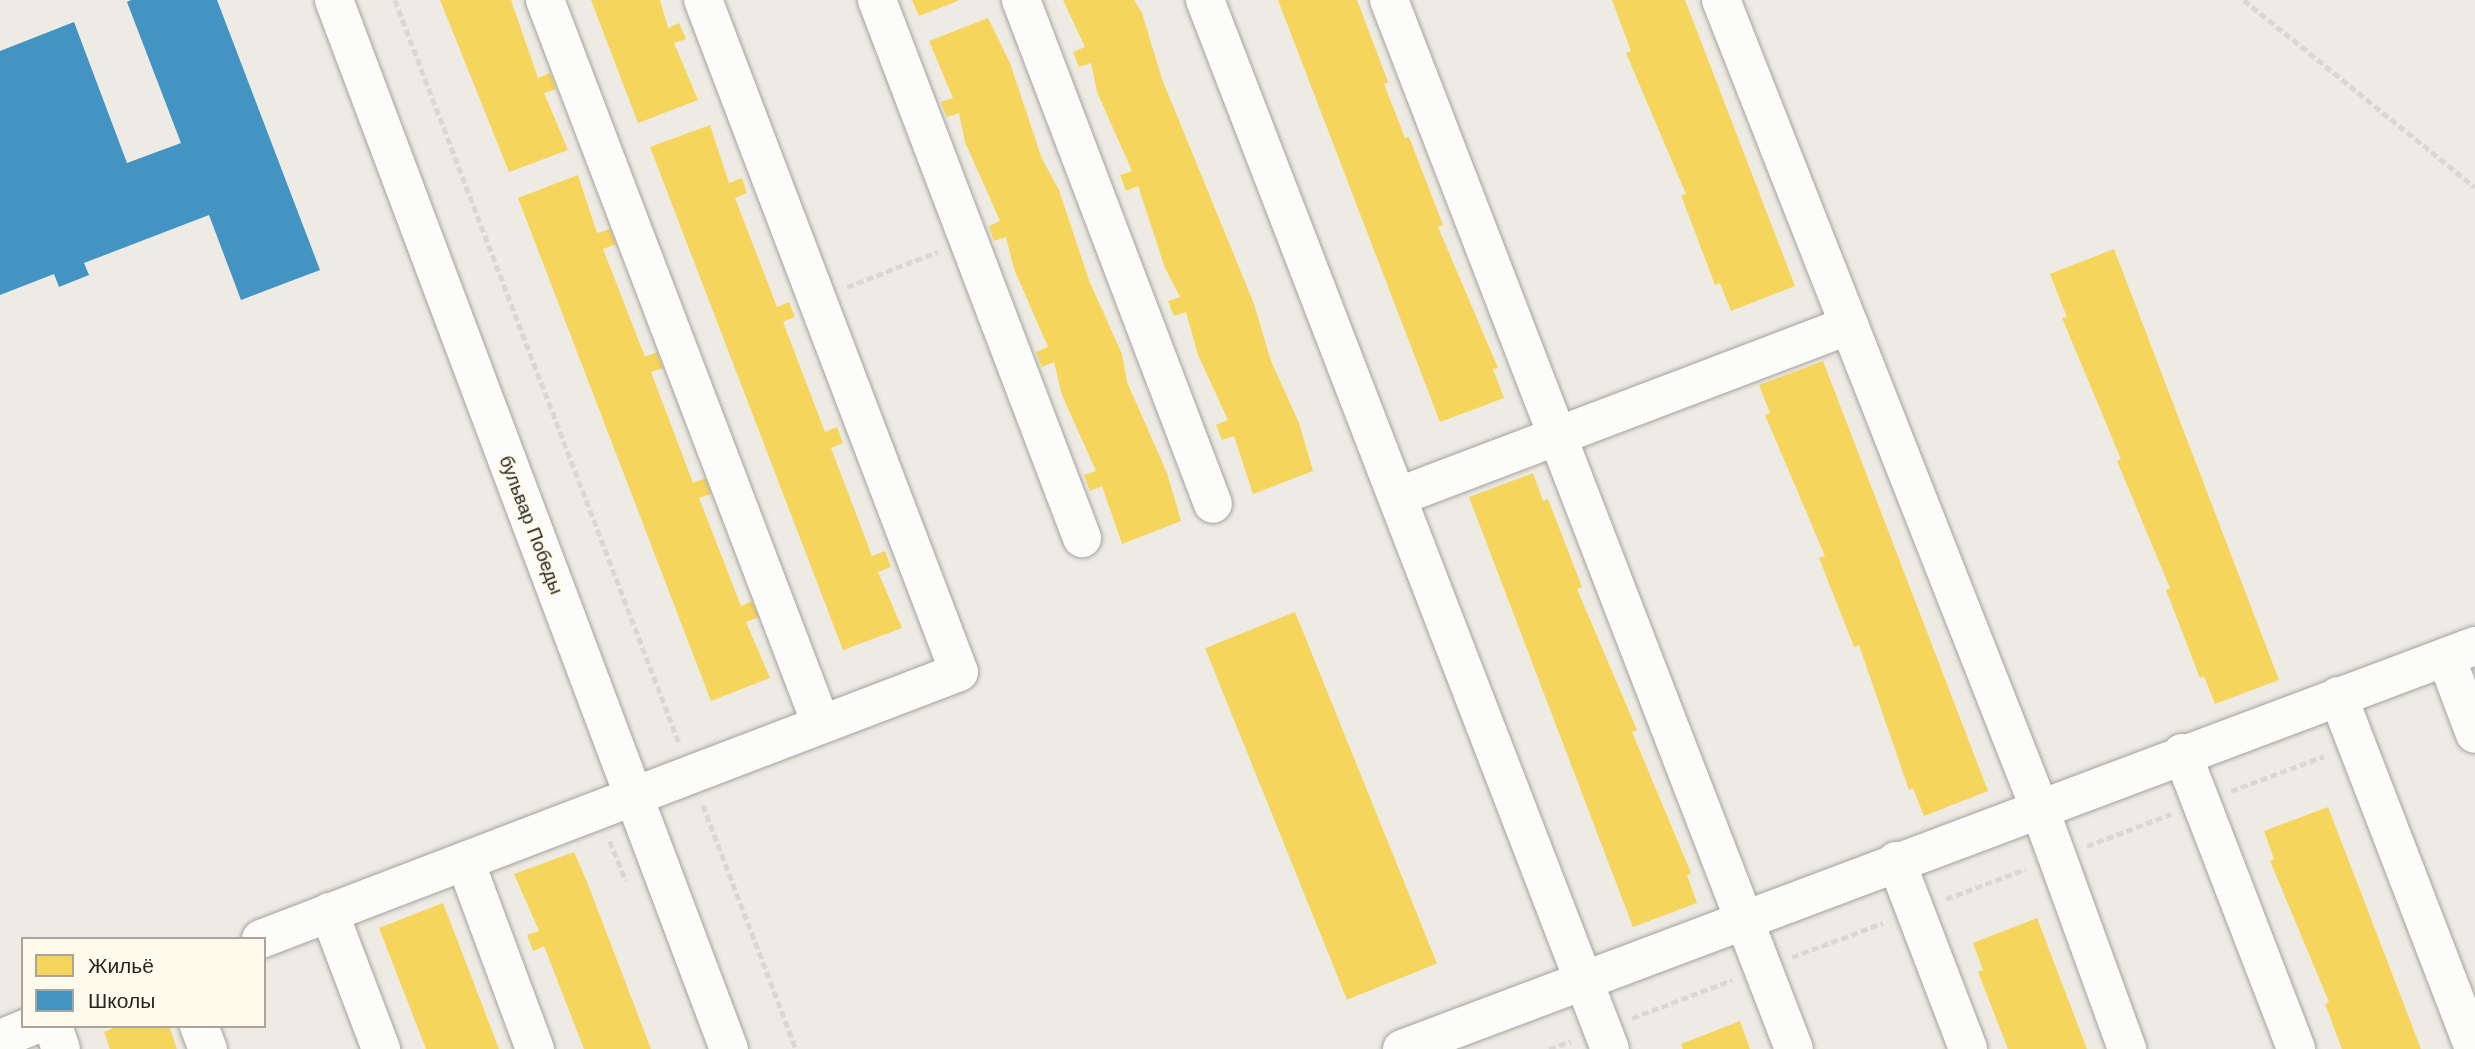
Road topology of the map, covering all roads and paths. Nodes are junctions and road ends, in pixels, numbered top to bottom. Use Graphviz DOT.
graph roads {
  1 [pos="334,0"];
  2 [pos="396,0"];
  3 [pos="545,0"];
  4 [pos="703,0"];
  5 [pos="877,0"];
  6 [pos="1021,0"];
  7 [pos="1205,0"];
  8 [pos="1389,0"];
  9 [pos="1721,0"];
  10 [pos="2244,0"];
  11 [pos="2475,187"];
  12 [pos="968,240"];
  13 [pos="817,299"];
  14 [pos="1849,325"];
  15 [pos="1558,435"];
  16 [pos="1397,497"];
  17 [pos="1213,504"];
  18 [pos="1082,538"];
  19 [pos="2460,652"];
  20 [pos="2338,696"];
  21 [pos="821,724"];
  22 [pos="2475,734"];
  23 [pos="2356,744"];
  24 [pos="2182,753"];
  25 [pos="691,774"];
  26 [pos="633,796"];
  27 [pos="2201,802"];
  28 [pos="2039,807"];
  29 [pos="2057,857"];
  30 [pos="465,861"];
  31 [pos="1896,861"];
  32 [pos="1915,911"];
  33 [pos="330,912"];
  34 [pos="1745,918"];
  35 [pos="266,937"];
  36 [pos="1764,968"];
  37 [pos="1583,979"];
  38 [pos="28,1028"];
  39 [pos="54,1028"];
  40 [pos="200,1028"];
  41 [pos="0,1039"];
  42 [pos="1606,1039"];
  43 [pos="1415,1047"];
  44 [pos="61,1049"];
  45 [pos="208,1049"];
  46 [pos="381,1049"];
  47 [pos="535,1049"];
  48 [pos="729,1049"];
  49 [pos="796,1049"];
  50 [pos="1549,1049"];
  51 [pos="1794,1049"];
  52 [pos="1968,1049"];
  53 [pos="2127,1049"];
  54 [pos="2296,1049"];
  55 [pos="2474,1049"];
  1 -- 26 [label="street, бульвар Победы"];
  2 -- 25 [label="path"];
  3 -- 21 [label="street"];
  4 -- 13 [label="street"];
  5 -- 12 [label="street"];
  6 -- 17 [label="street"];
  7 -- 16 [label="street"];
  8 -- 15 [label="street"];
  9 -- 14 [label="street"];
  10 -- 11 [label="path"];
  12 -- 13 [label="path"];
  12 -- 18 [label="street"];
  13 -- 21 [label="street"];
  14 -- 15 [label="street"];
  14 -- 28 [label="street"];
  15 -- 16 [label="street"];
  15 -- 34 [label="street"];
  16 -- 37 [label="street"];
  19 -- 20 [label="street"];
  19 -- 22 [label="street"];
  20 -- 23 [label="street"];
  20 -- 24 [label="street"];
  21 -- 25 [label="street"];
  23 -- 27 [label="path"];
  23 -- 55 [label="street"];
  24 -- 27 [label="street"];
  24 -- 28 [label="street"];
  25 -- 26 [label="street"];
  25 -- 49 [label="path"];
  26 -- 30 [label="street"];
  26 -- 48 [label="street, бульвар Победы"];
  27 -- 29 [label="path"];
  27 -- 54 [label="street"];
  28 -- 29 [label="street"];
  28 -- 31 [label="street"];
  29 -- 32 [label="path"];
  29 -- 53 [label="street"];
  30 -- 33 [label="street"];
  30 -- 47 [label="street"];
  31 -- 32 [label="street"];
  31 -- 34 [label="street"];
  32 -- 36 [label="path"];
  32 -- 52 [label="street"];
  33 -- 35 [label="street"];
  33 -- 46 [label="street"];
  34 -- 36 [label="street"];
  34 -- 37 [label="street"];
  36 -- 42 [label="path"];
  36 -- 51 [label="street"];
  37 -- 42 [label="street"];
  37 -- 43 [label="street"];
  38 -- 41 [label="street"];
  39 -- 44 [label="street"];
  40 -- 45 [label="street"];
  42 -- 50 [label="path"];
}
